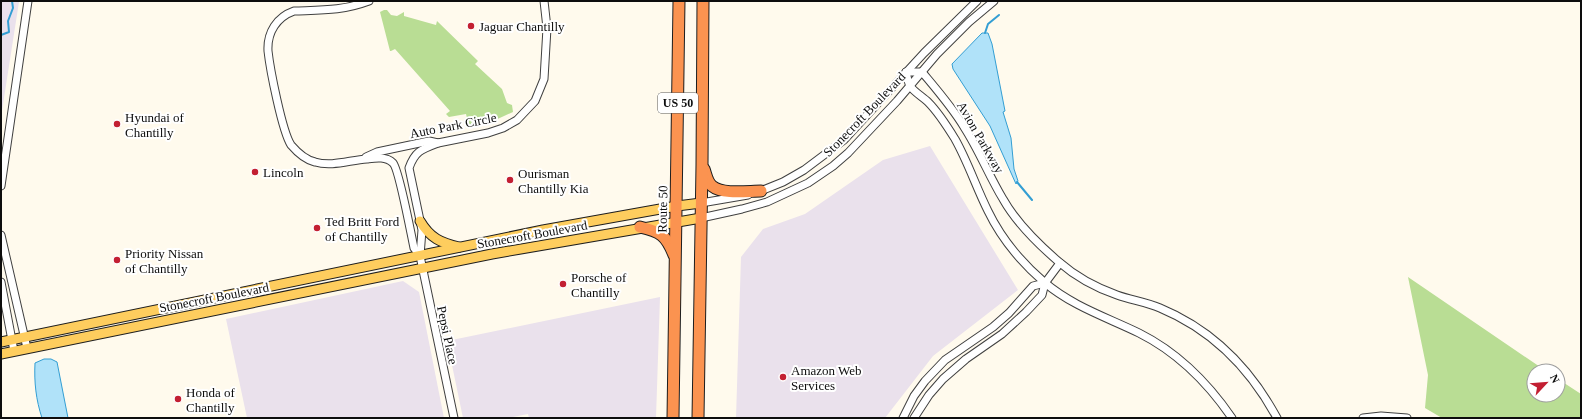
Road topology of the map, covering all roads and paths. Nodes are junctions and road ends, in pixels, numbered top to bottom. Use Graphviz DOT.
graph roads {
  1 [pos="28,1"];
  2 [pos="370,1"];
  3 [pos="544,1"];
  4 [pos="679,1"];
  5 [pos="703,1"];
  6 [pos="977,1"];
  7 [pos="994,1"];
  8 [pos="906,72"];
  9 [pos="922,72"];
  10 [pos="911,86"];
  11 [pos="438,143"];
  12 [pos="360,159"];
  13 [pos="702,165"];
  14 [pos="1,186"];
  15 [pos="762,191"];
  16 [pos="701,203"];
  17 [pos="677,206"];
  18 [pos="701,218"];
  19 [pos="420,221"];
  20 [pos="676,221"];
  21 [pos="640,227"];
  22 [pos="1,235"];
  23 [pos="462,248"];
  24 [pos="420,256"];
  25 [pos="675,258"];
  26 [pos="1060,263"];
  27 [pos="423,268"];
  28 [pos="1,282"];
  29 [pos="1045,283"];
  30 [pos="25,337"];
  31 [pos="12,340"];
  32 [pos="1,342"];
  33 [pos="27,348"];
  34 [pos="14,351"];
  35 [pos="1,354"];
  36 [pos="454,418"];
  37 [pos="673,418"];
  38 [pos="698,418"];
  39 [pos="903,418"];
  40 [pos="914,418"];
  41 [pos="1232,418"];
  42 [pos="1277,418"];
  43 [pos="1363,418"];
  44 [pos="1407,418"];
  1 -- 14 [label="street"];
  2 -- 12 [label="street, Auto Park Circle"];
  3 -- 11 [label="street, Auto Park Circle"];
  4 -- 17 [label="highway, Route 50 / US 50"];
  5 -- 13 [label="highway, US 50"];
  6 -- 8 [label="street, Stonecroft Boulevard"];
  7 -- 9 [label="street, Stonecroft Boulevard"];
  8 -- 9 [label="street"];
  8 -- 10 [label="street, Avion Parkway"];
  8 -- 15 [label="street, Stonecroft Boulevard"];
  9 -- 10 [label="street, Stonecroft Boulevard"];
  9 -- 26 [label="street, Avion Parkway"];
  10 -- 18 [label="street, Stonecroft Boulevard"];
  10 -- 29 [label="street, Avion Parkway"];
  11 -- 12 [label="street, Auto Park Circle"];
  11 -- 19 [label="street"];
  12 -- 24 [label="street, Auto Park Circle"];
  13 -- 15 [label="highway"];
  13 -- 16 [label="highway, US 50"];
  15 -- 16 [label="street, Stonecroft Boulevard"];
  16 -- 17 [label="main road, Stonecroft Boulevard"];
  16 -- 18 [label="highway, US 50"];
  17 -- 20 [label="highway, Route 50 / US 50"];
  17 -- 23 [label="main road, Stonecroft Boulevard"];
  18 -- 20 [label="main road, Stonecroft Boulevard"];
  18 -- 38 [label="highway, US 50"];
  19 -- 23 [label="main road"];
  19 -- 24 [label="street"];
  20 -- 21 [label="main road, Stonecroft Boulevard"];
  20 -- 25 [label="highway, Route 50 / US 50"];
  21 -- 25 [label="highway"];
  21 -- 27 [label="main road, Stonecroft Boulevard"];
  22 -- 30 [label="street"];
  23 -- 24 [label="main road, Stonecroft Boulevard"];
  24 -- 27 [label="street, Pepsi Place"];
  24 -- 30 [label="main road, Stonecroft Boulevard"];
  25 -- 37 [label="highway, Route 50 / US 50"];
  26 -- 29 [label="street"];
  26 -- 42 [label="street, Avion Parkway"];
  27 -- 33 [label="main road, Stonecroft Boulevard"];
  27 -- 36 [label="street, Pepsi Place"];
  28 -- 31 [label="street"];
  29 -- 39 [label="street"];
  29 -- 40 [label="street"];
  29 -- 41 [label="street, Avion Parkway"];
  30 -- 31 [label="main road, Stonecroft Boulevard"];
  30 -- 33 [label="street"];
  31 -- 32 [label="main road, Stonecroft Boulevard"];
  31 -- 34 [label="street"];
  33 -- 34 [label="main road, Stonecroft Boulevard"];
  34 -- 35 [label="main road, Stonecroft Boulevard"];
  43 -- 44 [label="street"];
}
